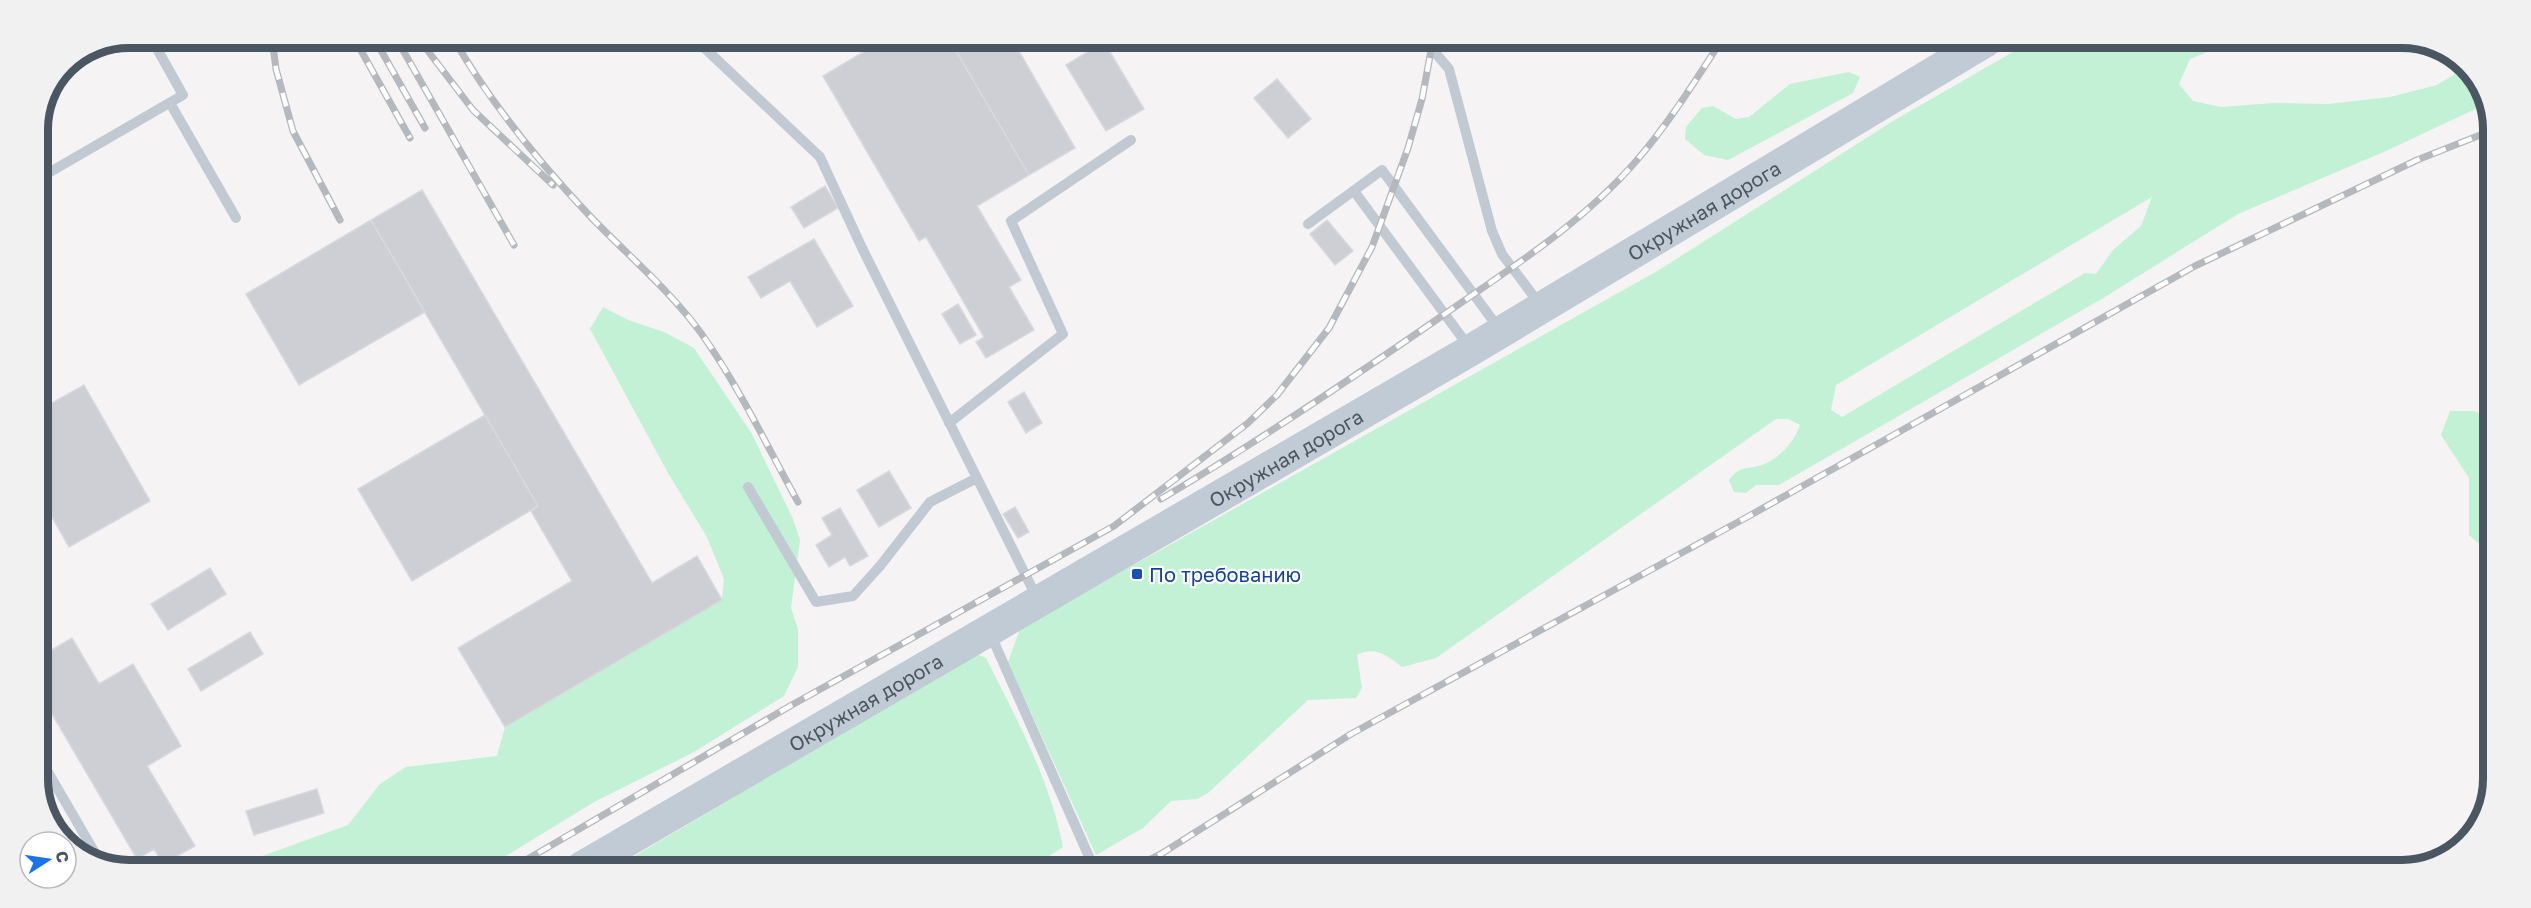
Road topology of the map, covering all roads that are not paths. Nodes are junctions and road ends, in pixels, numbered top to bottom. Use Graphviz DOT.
graph roads {
  1 [pos="157,48"];
  2 [pos="705,48"];
  3 [pos="1431,48"];
  4 [pos="1974,48"];
  5 [pos="170,103"];
  6 [pos="1131,140"];
  7 [pos="48,173"];
  8 [pos="1354,191"];
  9 [pos="236,218"];
  10 [pos="1308,224"];
  11 [pos="1542,307"];
  12 [pos="1501,332"];
  13 [pos="1471,350"];
  14 [pos="949,423"];
  15 [pos="976,478"];
  16 [pos="748,487"];
  17 [pos="1038,601"];
  18 [pos="988,630"];
  19 [pos="48,772"];
  20 [pos="95,853"];
  21 [pos="594,860"];
  22 [pos="1091,860"];
  1 -- 5 [label="lane"];
  2 -- 14 [label="lane"];
  3 -- 11 [label="lane"];
  4 -- 11 [label="main road, Окружная дорога"];
  5 -- 7 [label="lane"];
  5 -- 9 [label="lane"];
  6 -- 14 [label="lane"];
  8 -- 10 [label="lane"];
  8 -- 12 [label="lane"];
  8 -- 13 [label="lane"];
  11 -- 12 [label="main road, Окружная дорога"];
  12 -- 13 [label="main road, Окружная дорога"];
  13 -- 17 [label="main road, Окружная дорога"];
  14 -- 15 [label="lane"];
  15 -- 16 [label="lane"];
  15 -- 17 [label="lane"];
  17 -- 18 [label="main road, Окружная дорога"];
  18 -- 21 [label="main road, Окружная дорога"];
  18 -- 22 [label="lane"];
  19 -- 20 [label="lane"];
}
